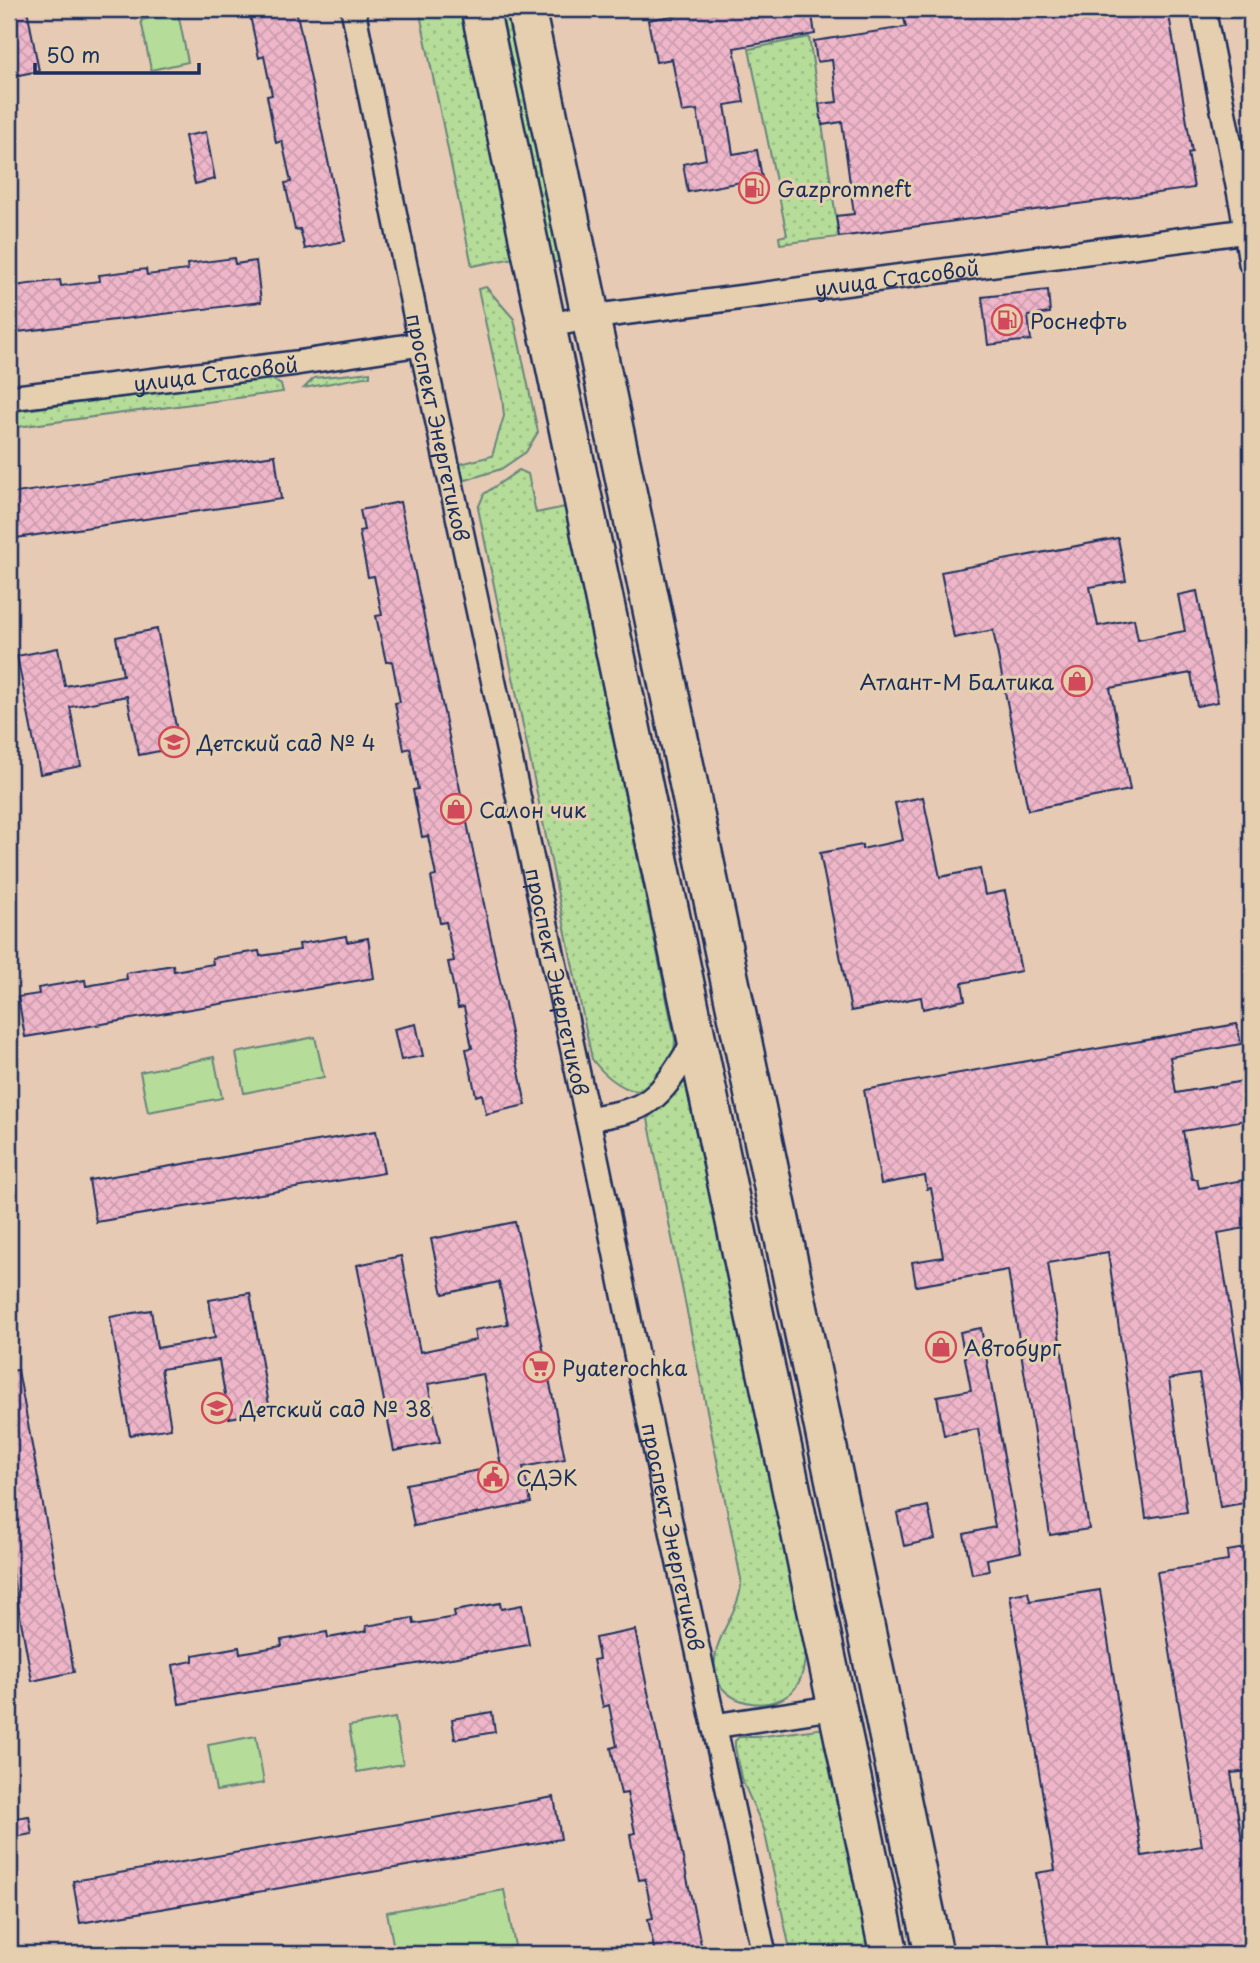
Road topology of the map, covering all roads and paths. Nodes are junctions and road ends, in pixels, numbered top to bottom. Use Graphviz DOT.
graph roads {
  1 [pos="353,9"];
  2 [pos="480,9"];
  3 [pos="526,9"];
  4 [pos="1203,9"];
  5 [pos="1247,231"];
  6 [pos="1251,263"];
  7 [pos="591,317"];
  8 [pos="547,326"];
  9 [pos="421,344"];
  10 [pos="9,398"];
  11 [pos="697,1038"];
  12 [pos="588,1119"];
  13 [pos="837,1707"];
  14 [pos="714,1726"];
  15 [pos="764,1954"];
  16 [pos="889,1954"];
  17 [pos="934,1954"];
  1 -- 9 [label="street, проспект Энергетиков"];
  2 -- 8 [label="main road"];
  3 -- 7 [label="main road"];
  4 -- 5 [label="street"];
  5 -- 6 [label="street"];
  5 -- 7 [label="street, улица Стасовой"];
  7 -- 8 [label="street, улица Стасовой"];
  7 -- 17 [label="main road"];
  8 -- 11 [label="main road"];
  9 -- 10 [label="street, улица Стасовой"];
  9 -- 12 [label="street, проспект Энергетиков"];
  11 -- 12 [label="street"];
  11 -- 13 [label="main road"];
  12 -- 14 [label="street, проспект Энергетиков"];
  13 -- 14 [label="street"];
  13 -- 16 [label="main road"];
  14 -- 15 [label="street, проспект Энергетиков"];
}
